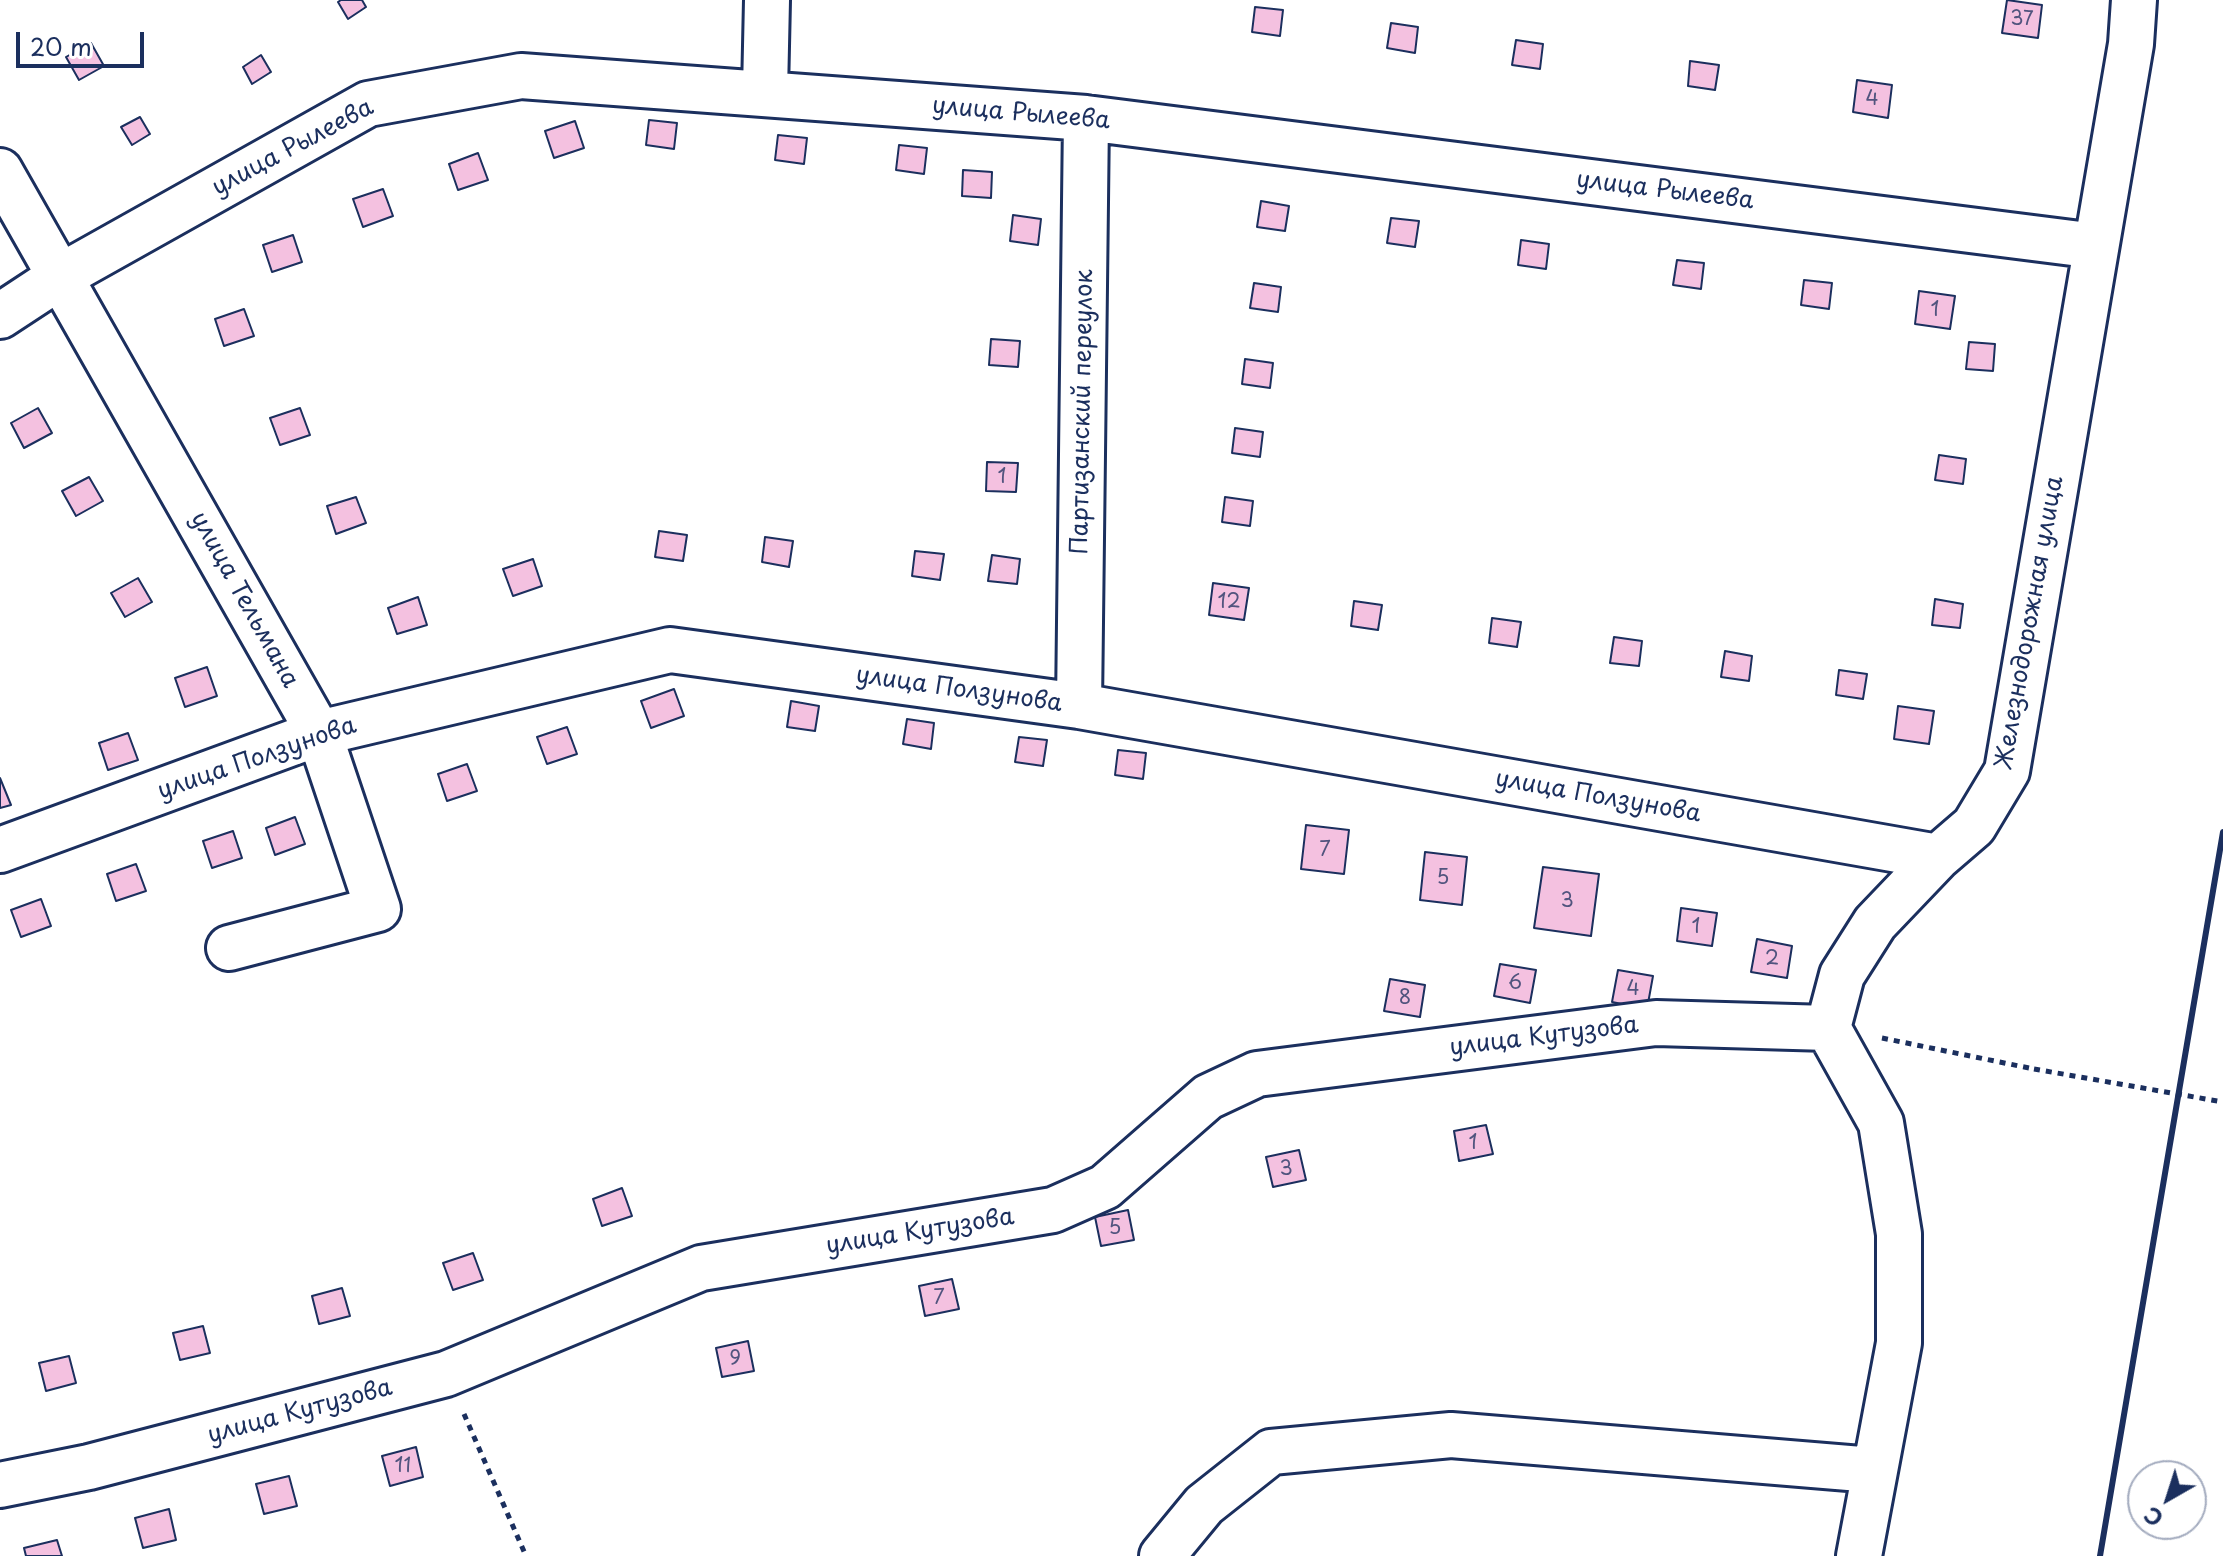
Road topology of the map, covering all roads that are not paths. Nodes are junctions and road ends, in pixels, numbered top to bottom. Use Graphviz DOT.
graph roads {
  1 [pos="767,0"];
  2 [pos="2134,0"];
  3 [pos="765,92"];
  4 [pos="1086,118"];
  5 [pos="0,171"];
  6 [pos="2096,246"];
  7 [pos="61,276"];
  8 [pos="0,316"];
  9 [pos="1079,706"];
  10 [pos="319,733"];
  11 [pos="0,850"];
  12 [pos="1938,857"];
  13 [pos="229,948"];
  14 [pos="1828,1028"];
  15 [pos="1873,1470"];
  16 [pos="0,1485"];
  17 [pos="1162,1556"];
  18 [pos="1859,1556"];
  1 -- 3 [label="street"];
  2 -- 6 [label="street, Железнодорожная улица"];
  3 -- 4 [label="street, улица Рылеева"];
  3 -- 7 [label="street, улица Рылеева"];
  4 -- 6 [label="street, улица Рылеева"];
  4 -- 9 [label="street, Партизанский переулок"];
  5 -- 7 [label="street, улица Тельмана"];
  6 -- 12 [label="street, Железнодорожная улица"];
  7 -- 8 [label="street, улица Рылеева"];
  7 -- 10 [label="street, улица Тельмана"];
  9 -- 10 [label="street, улица Ползунова"];
  9 -- 12 [label="street, улица Ползунова"];
  10 -- 11 [label="street, улица Ползунова"];
  10 -- 13 [label="street, улица Тельмана"];
  12 -- 14 [label="street, Железнодорожная улица"];
  14 -- 15 [label="street"];
  14 -- 16 [label="street, улица Кутузова"];
  15 -- 17 [label="street"];
  15 -- 18 [label="street"];
}
